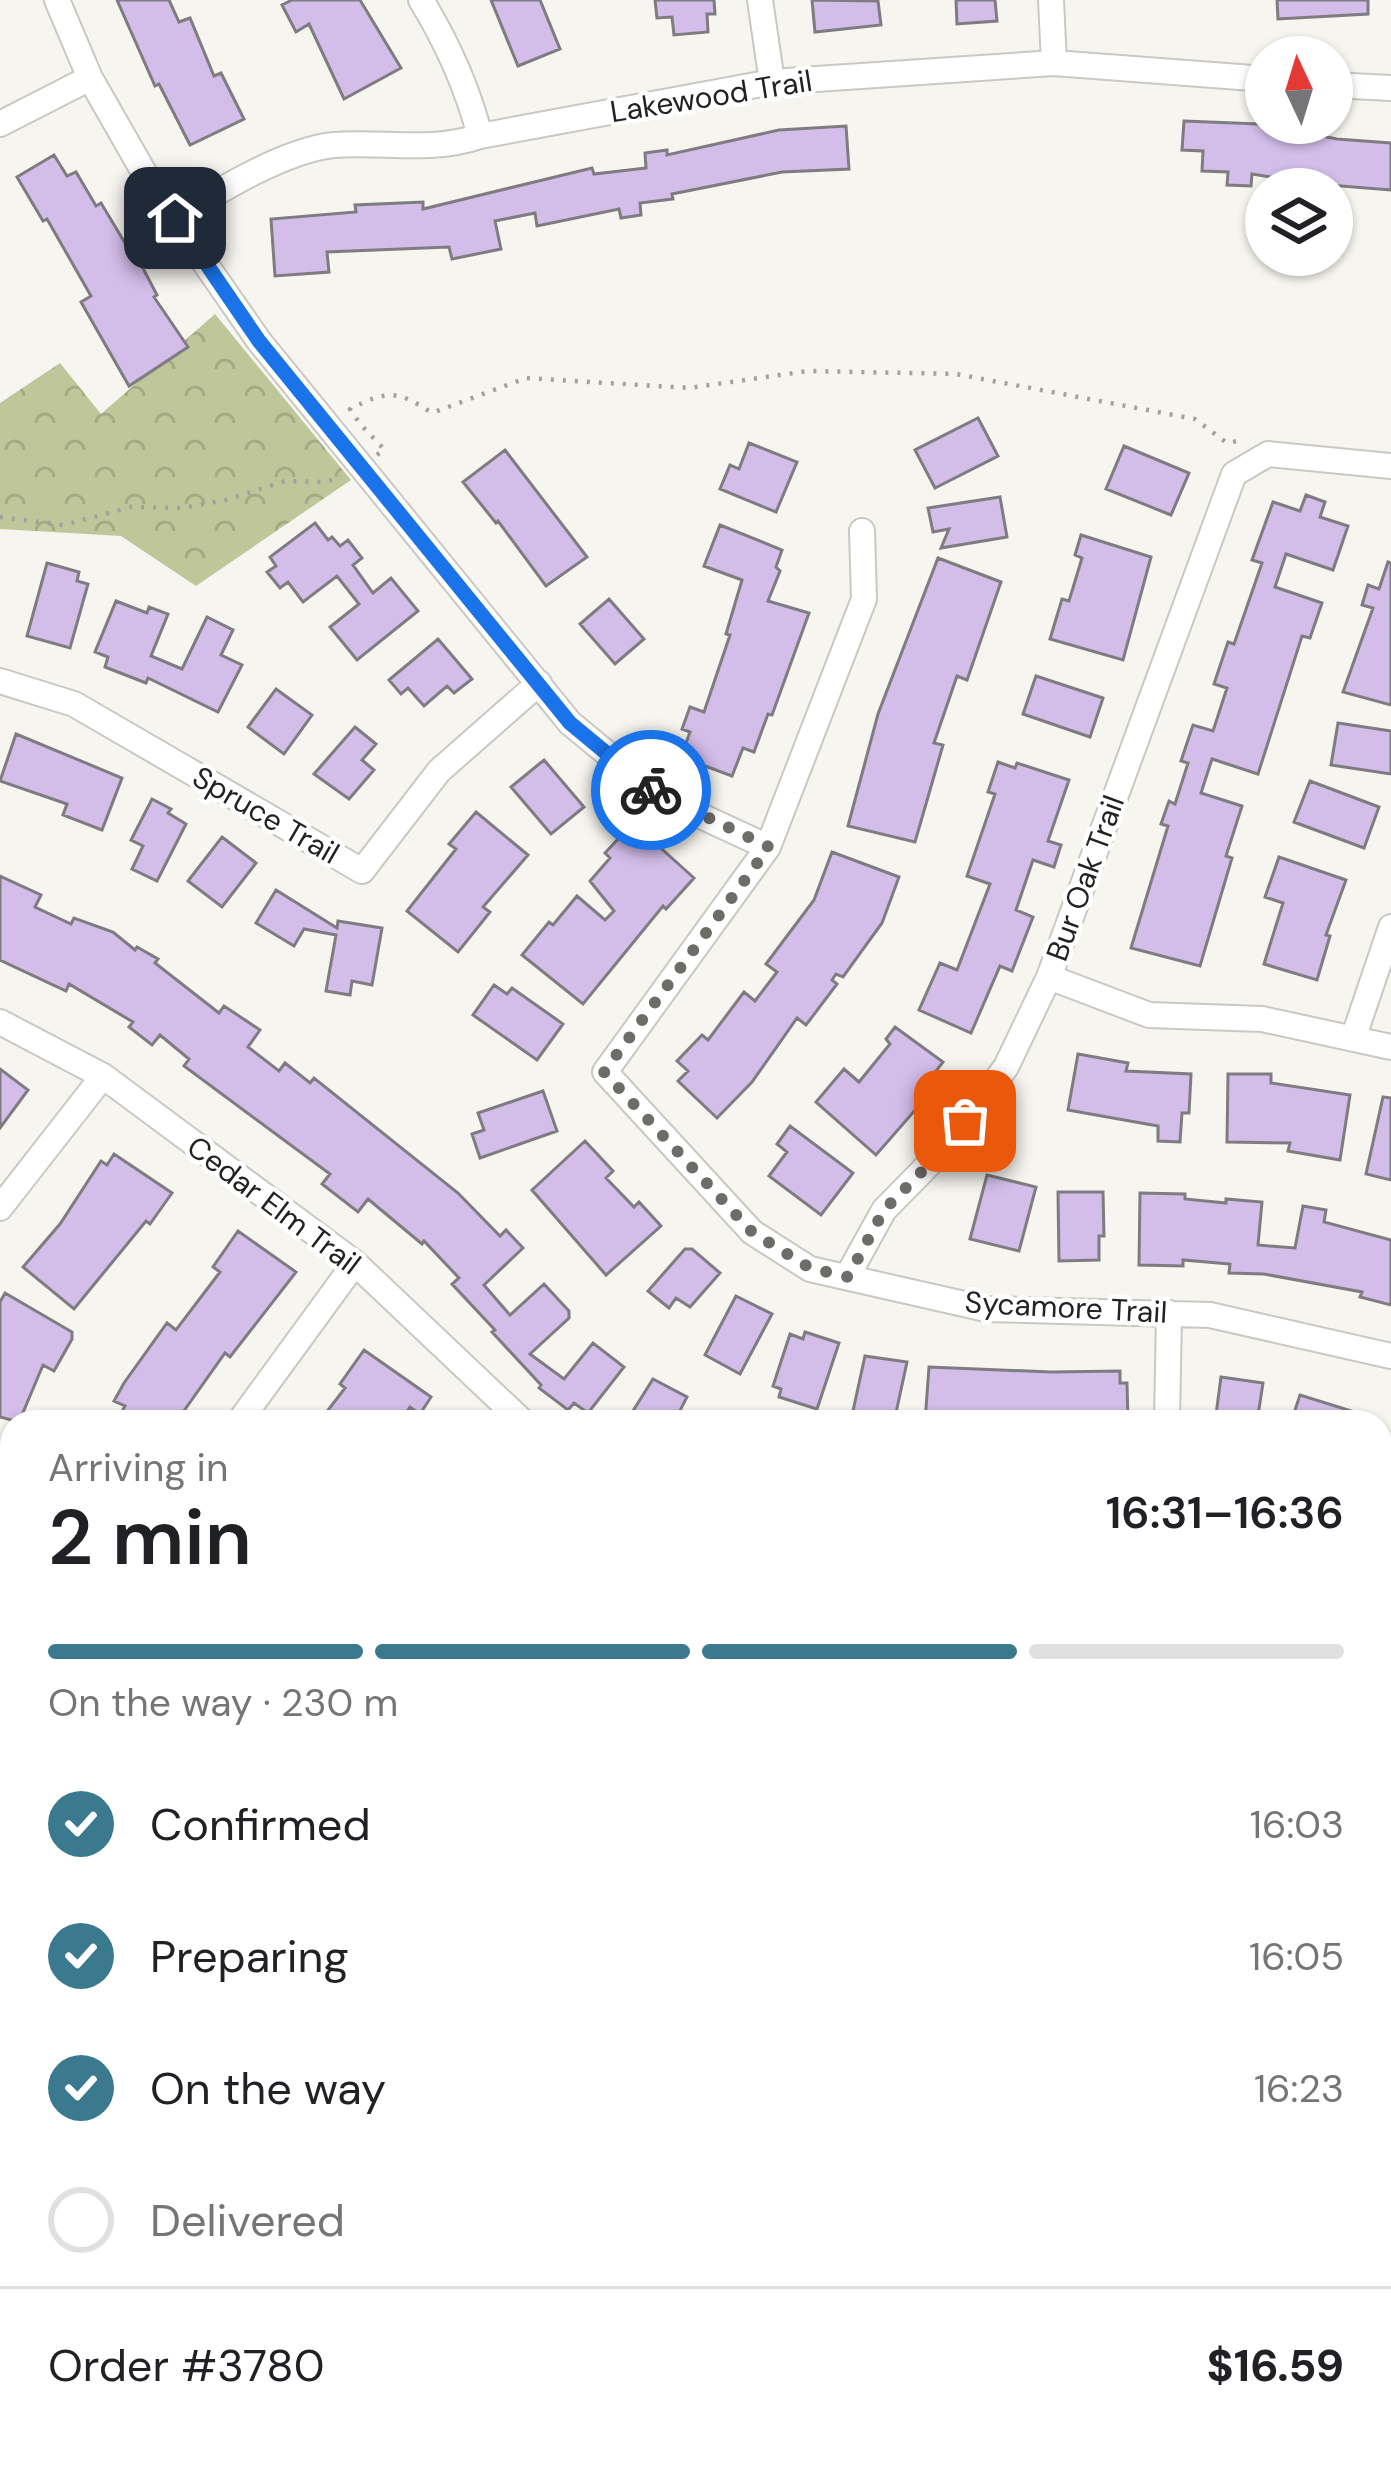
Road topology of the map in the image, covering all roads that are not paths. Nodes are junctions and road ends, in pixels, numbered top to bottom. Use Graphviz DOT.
graph roads {
  1 [pos="57,0"];
  2 [pos="421,0"];
  3 [pos="760,0"];
  4 [pos="1051,0"];
  5 [pos="1054,63"];
  6 [pos="91,78"];
  7 [pos="1245,78"];
  8 [pos="772,82"];
  9 [pos="1353,86"];
  10 [pos="1391,88"];
  11 [pos="0,124"];
  12 [pos="480,136"];
  13 [pos="175,218"];
  14 [pos="1391,466"];
  15 [pos="862,531"];
  16 [pos="0,681"];
  17 [pos="539,683"];
  18 [pos="769,847"];
  19 [pos="1391,927"];
  20 [pos="1049,977"];
  21 [pos="0,1022"];
  22 [pos="1353,1039"];
  23 [pos="1391,1047"];
  24 [pos="103,1076"];
  25 [pos="0,1208"];
  26 [pos="355,1263"];
  27 [pos="848,1277"];
  28 [pos="1169,1313"];
  29 [pos="1391,1356"];
  30 [pos="248,1410"];
  31 [pos="510,1410"];
  32 [pos="1167,1410"];
  1 -- 6 [label="street"];
  2 -- 12 [label="street"];
  3 -- 8 [label="street"];
  4 -- 5 [label="street"];
  5 -- 7 [label="street, Lakewood Trail"];
  5 -- 8 [label="street, Lakewood Trail"];
  6 -- 11 [label="street"];
  6 -- 13 [label="street"];
  8 -- 12 [label="street, Lakewood Trail"];
  9 -- 10 [label="street"];
  12 -- 13 [label="street, Lakewood Trail"];
  13 -- 17 [label="street"];
  14 -- 20 [label="street, Bur Oak Trail"];
  15 -- 18 [label="street"];
  16 -- 17 [label="street, Spruce Trail"];
  17 -- 18 [label="street"];
  18 -- 27 [label="street, Sycamore Trail"];
  19 -- 22 [label="street"];
  20 -- 22 [label="street"];
  20 -- 27 [label="street, Bur Oak Trail"];
  21 -- 24 [label="street, Cedar Elm Trail"];
  22 -- 23 [label="street"];
  24 -- 25 [label="street"];
  24 -- 26 [label="street, Cedar Elm Trail"];
  26 -- 30 [label="street"];
  26 -- 31 [label="street, Cedar Elm Trail"];
  27 -- 28 [label="street, Sycamore Trail"];
  28 -- 29 [label="street, Sycamore Trail"];
  28 -- 32 [label="street"];
}
